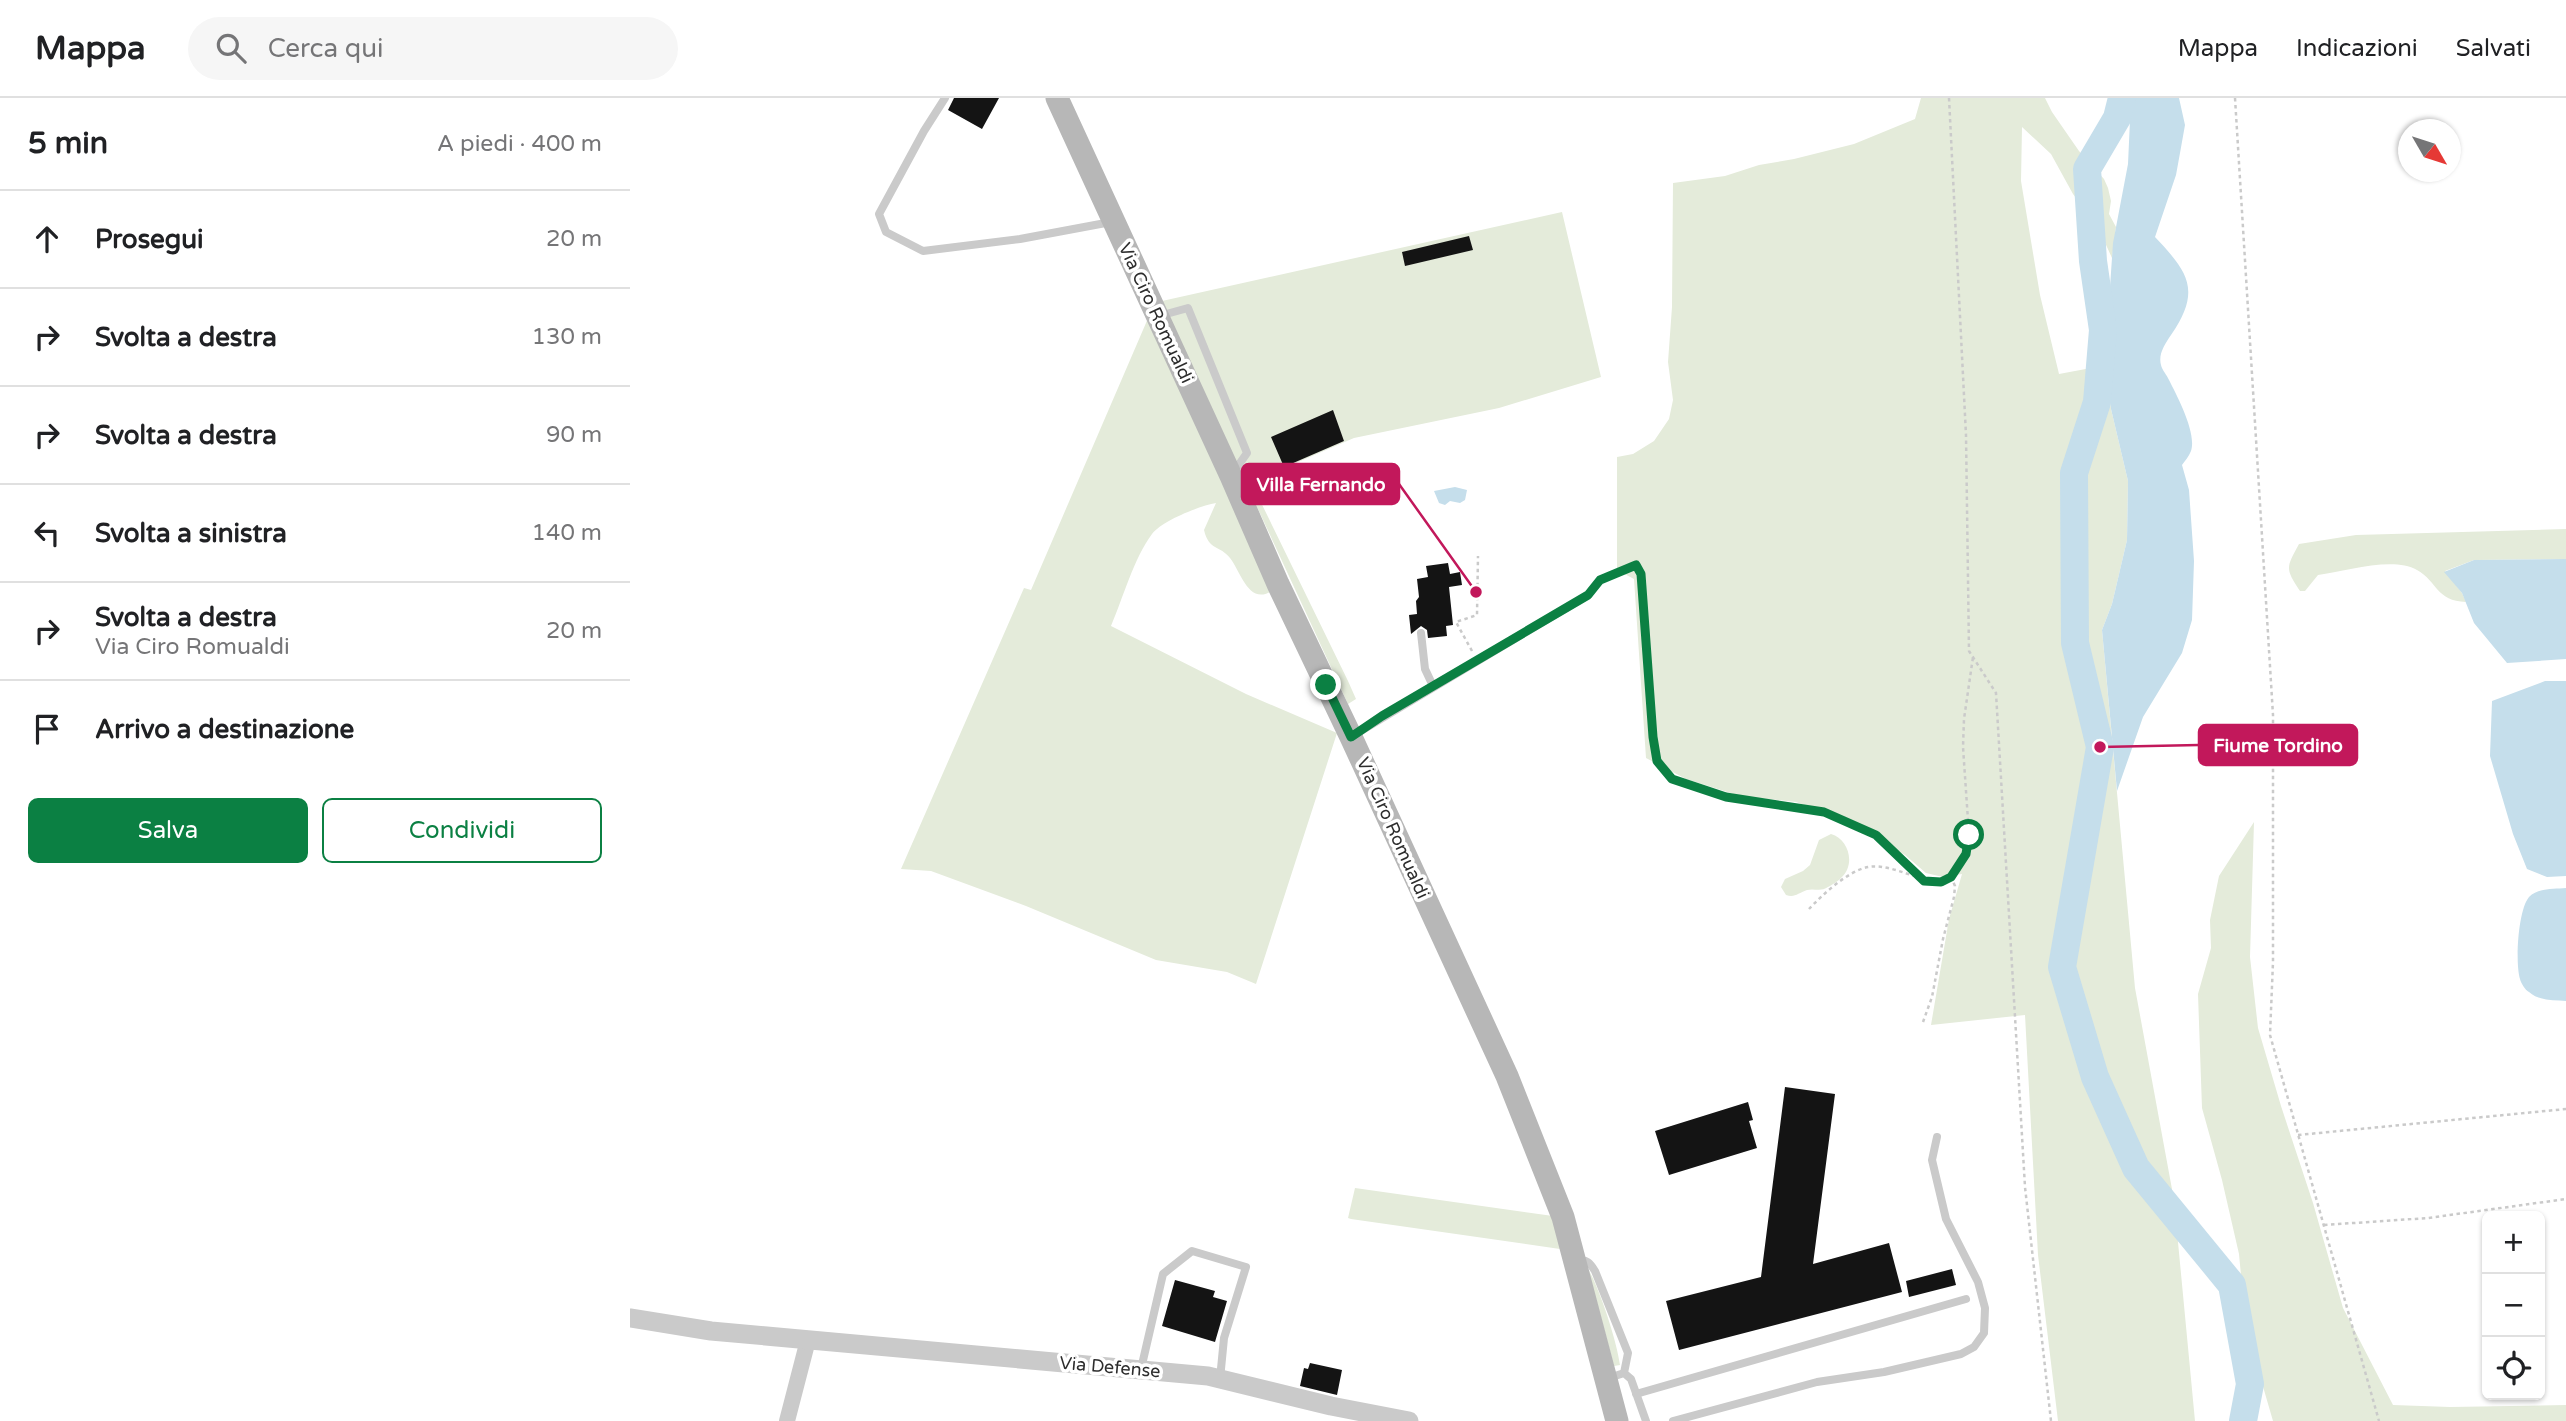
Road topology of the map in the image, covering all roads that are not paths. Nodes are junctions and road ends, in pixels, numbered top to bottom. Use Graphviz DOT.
graph roads {
  1 [pos="945,98"];
  2 [pos="1057,98"];
  3 [pos="1114,221"];
  4 [pos="1157,316"];
  5 [pos="1231,476"];
  6 [pos="1588,595"];
  7 [pos="1420,633"];
  8 [pos="1433,686"];
  9 [pos="1351,737"];
  10 [pos="1937,1137"];
  11 [pos="1966,1299"];
  12 [pos="630,1318"];
  13 [pos="808,1340"];
  14 [pos="1141,1369"];
  15 [pos="1616,1376"];
  16 [pos="1220,1379"];
  17 [pos="1636,1394"];
  18 [pos="787,1421"];
  19 [pos="1409,1421"];
  20 [pos="1618,1421"];
  21 [pos="1646,1421"];
  22 [pos="1673,1421"];
  1 -- 3 [label="lane"];
  2 -- 3 [label="main road, Via Ciro Romualdi"];
  3 -- 4 [label="main road, Via Ciro Romualdi"];
  4 -- 5 [label="main road, Via Ciro Romualdi"];
  4 -- 5 [label="lane"];
  5 -- 9 [label="main road, Via Ciro Romualdi"];
  6 -- 8 [label="lane"];
  7 -- 8 [label="lane"];
  8 -- 9 [label="lane"];
  9 -- 15 [label="main road, Via Ciro Romualdi"];
  10 -- 22 [label="lane"];
  11 -- 17 [label="lane"];
  12 -- 13 [label="street, Via Defense"];
  13 -- 14 [label="street, Via Defense"];
  13 -- 18 [label="street"];
  14 -- 16 [label="street, Via Defense"];
  14 -- 16 [label="lane"];
  15 -- 17 [label="lane"];
  15 -- 20 [label="main road, Via Ciro Romualdi"];
  16 -- 19 [label="street, Via Defense"];
  17 -- 21 [label="lane"];
}
